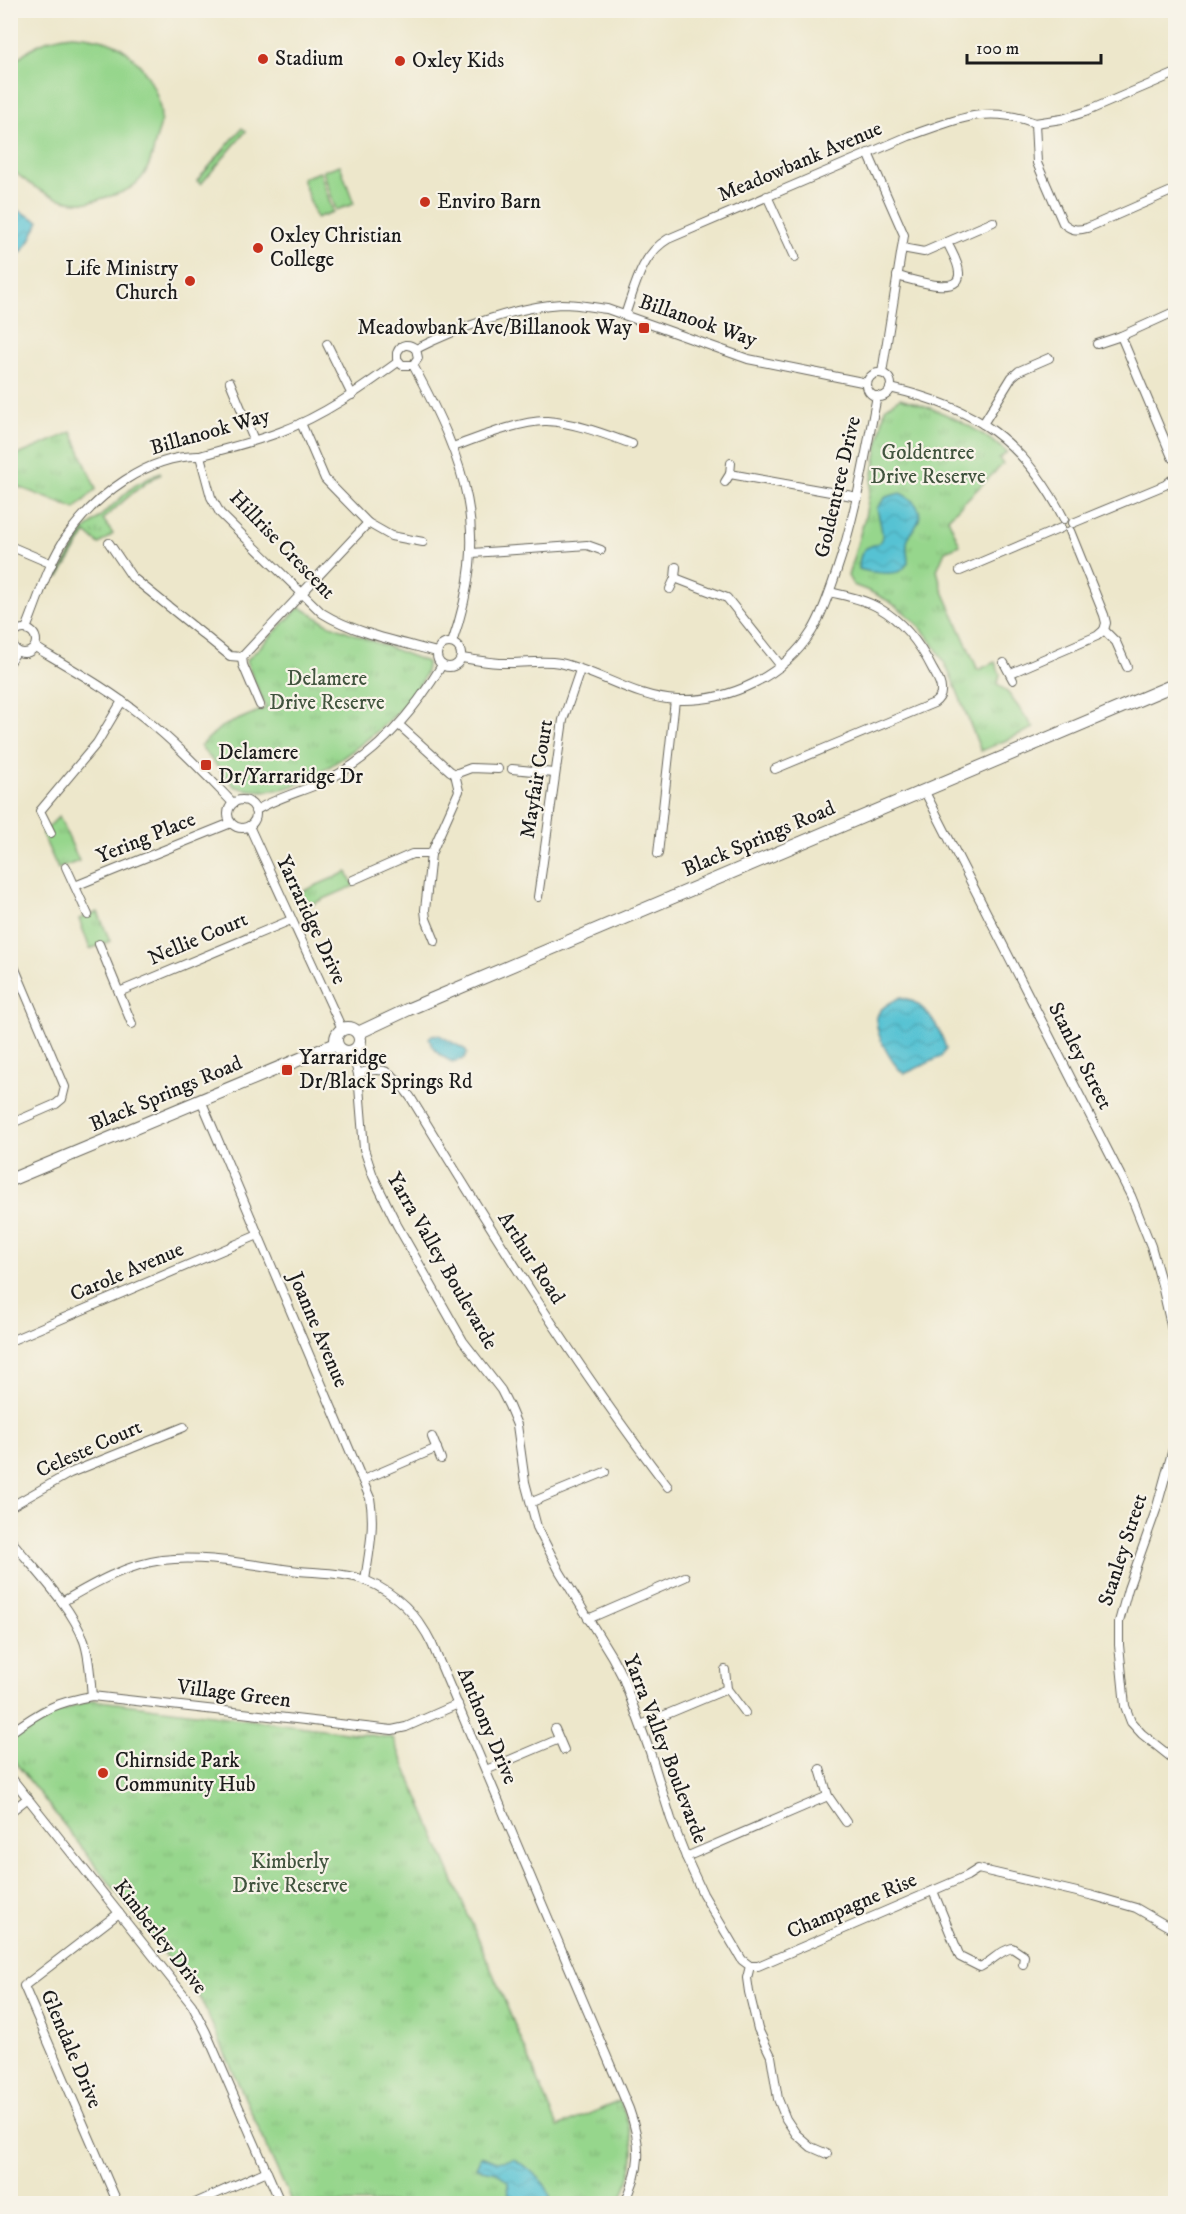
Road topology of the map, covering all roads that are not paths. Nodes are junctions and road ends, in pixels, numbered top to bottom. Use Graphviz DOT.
graph roads {
  1 [pos="1176,73"];
  2 [pos="1035,123"];
  3 [pos="868,153"];
  4 [pos="1176,189"];
  5 [pos="767,196"];
  6 [pos="993,222"];
  7 [pos="947,242"];
  8 [pos="902,248"];
  9 [pos="795,257"];
  10 [pos="897,276"];
  11 [pos="1176,311"];
  12 [pos="625,315"];
  13 [pos="1121,336"];
  14 [pos="327,344"];
  15 [pos="1096,344"];
  16 [pos="416,349"];
  17 [pos="1049,358"];
  18 [pos="398,362"];
  19 [pos="413,365"];
  20 [pos="882,373"];
  21 [pos="230,382"];
  22 [pos="867,383"];
  23 [pos="890,388"];
  24 [pos="351,395"];
  25 [pos="877,396"];
  26 [pos="301,423"];
  27 [pos="983,424"];
  28 [pos="254,440"];
  29 [pos="632,444"];
  30 [pos="453,447"];
  31 [pos="200,456"];
  32 [pos="1176,460"];
  33 [pos="731,463"];
  34 [pos="1176,476"];
  35 [pos="858,497"];
  36 [pos="368,523"];
  37 [pos="1067,525"];
  38 [pos="423,542"];
  39 [pos="109,543"];
  40 [pos="10,546"];
  41 [pos="601,550"];
  42 [pos="472,553"];
  43 [pos="52,564"];
  44 [pos="676,567"];
  45 [pos="960,571"];
  46 [pos="675,578"];
  47 [pos="669,589"];
  48 [pos="830,592"];
  49 [pos="302,593"];
  50 [pos="26,629"];
  51 [pos="1104,630"];
  52 [pos="452,643"];
  53 [pos="35,647"];
  54 [pos="17,651"];
  55 [pos="437,652"];
  56 [pos="242,657"];
  57 [pos="461,658"];
  58 [pos="10,661"];
  59 [pos="1004,663"];
  60 [pos="442,665"];
  61 [pos="781,666"];
  62 [pos="1127,667"];
  63 [pos="580,670"];
  64 [pos="1176,684"];
  65 [pos="675,700"];
  66 [pos="122,701"];
  67 [pos="260,705"];
  68 [pos="399,725"];
  69 [pos="498,769"];
  70 [pos="512,769"];
  71 [pos="775,769"];
  72 [pos="554,773"];
  73 [pos="455,774"];
  74 [pos="924,790"];
  75 [pos="233,803"];
  76 [pos="255,811"];
  77 [pos="231,823"];
  78 [pos="249,826"];
  79 [pos="51,833"];
  80 [pos="431,854"];
  81 [pos="658,854"];
  82 [pos="66,867"];
  83 [pos="353,880"];
  84 [pos="75,886"];
  85 [pos="538,897"];
  86 [pos="88,915"];
  87 [pos="291,920"];
  88 [pos="435,941"];
  89 [pos="99,944"];
  90 [pos="10,957"];
  91 [pos="119,992"];
  92 [pos="132,1024"];
  93 [pos="342,1029"];
  94 [pos="358,1033"];
  95 [pos="336,1044"];
  96 [pos="352,1052"];
  97 [pos="358,1074"];
  98 [pos="201,1100"];
  99 [pos="10,1124"];
  100 [pos="11,1180"];
  101 [pos="258,1235"];
  102 [pos="10,1341"];
  103 [pos="1176,1348"];
  104 [pos="184,1427"];
  105 [pos="432,1437"];
  106 [pos="1176,1438"];
  107 [pos="436,1448"];
  108 [pos="441,1459"];
  109 [pos="605,1472"];
  110 [pos="363,1480"];
  111 [pos="668,1487"];
  112 [pos="532,1502"];
  113 [pos="10,1507"];
  114 [pos="10,1539"];
  115 [pos="686,1577"];
  116 [pos="365,1580"];
  117 [pos="62,1602"];
  118 [pos="588,1619"];
  119 [pos="724,1670"];
  120 [pos="727,1689"];
  121 [pos="92,1695"];
  122 [pos="458,1704"];
  123 [pos="746,1713"];
  124 [pos="641,1725"];
  125 [pos="555,1730"];
  126 [pos="10,1733"];
  127 [pos="559,1739"];
  128 [pos="564,1750"];
  129 [pos="1176,1761"];
  130 [pos="820,1769"];
  131 [pos="486,1770"];
  132 [pos="10,1776"];
  133 [pos="828,1796"];
  134 [pos="28,1798"];
  135 [pos="10,1812"];
  136 [pos="846,1822"];
  137 [pos="686,1857"];
  138 [pos="933,1891"];
  139 [pos="119,1913"];
  140 [pos="1176,1931"];
  141 [pos="1023,1964"];
  142 [pos="750,1966"];
  143 [pos="827,2154"];
  144 [pos="267,2171"];
  145 [pos="117,2204"];
  146 [pos="193,2204"];
  147 [pos="281,2204"];
  148 [pos="624,2204"];
  1 -- 2 [label="street"];
  2 -- 3 [label="street, Meadowbank Avenue"];
  2 -- 4 [label="street"];
  3 -- 5 [label="street, Meadowbank Avenue"];
  3 -- 8 [label="street"];
  5 -- 9 [label="street"];
  5 -- 12 [label="street, Meadowbank Avenue"];
  6 -- 7 [label="street"];
  7 -- 8 [label="street"];
  7 -- 10 [label="street"];
  8 -- 10 [label="street"];
  10 -- 20 [label="street"];
  11 -- 13 [label="street"];
  12 -- 16 [label="street, Billanook Way"];
  12 -- 22 [label="street, Billanook Way"];
  13 -- 15 [label="street"];
  13 -- 32 [label="street"];
  14 -- 24 [label="street"];
  16 -- 18 [label="street"];
  16 -- 19 [label="street"];
  17 -- 27 [label="street"];
  18 -- 19 [label="street"];
  18 -- 24 [label="street, Billanook Way"];
  19 -- 30 [label="street"];
  20 -- 22 [label="street"];
  20 -- 23 [label="street"];
  21 -- 28 [label="street"];
  22 -- 25 [label="street"];
  23 -- 25 [label="street"];
  23 -- 27 [label="street"];
  24 -- 26 [label="street, Billanook Way"];
  25 -- 35 [label="street, Goldentree Drive"];
  26 -- 28 [label="street, Billanook Way"];
  26 -- 36 [label="street"];
  27 -- 37 [label="street"];
  28 -- 31 [label="street, Billanook Way"];
  29 -- 30 [label="street"];
  30 -- 42 [label="street"];
  31 -- 43 [label="street, Billanook Way"];
  31 -- 49 [label="street, Hillrise Crescent"];
  33 -- 35 [label="street"];
  34 -- 37 [label="street"];
  35 -- 48 [label="street, Goldentree Drive"];
  36 -- 38 [label="street"];
  36 -- 49 [label="street"];
  37 -- 45 [label="street"];
  37 -- 51 [label="street"];
  39 -- 56 [label="street"];
  40 -- 43 [label="street"];
  41 -- 42 [label="street"];
  42 -- 52 [label="street"];
  43 -- 50 [label="street, Billanook Way"];
  44 -- 46 [label="street"];
  46 -- 47 [label="street"];
  46 -- 61 [label="street"];
  48 -- 61 [label="street, Goldentree Drive"];
  48 -- 71 [label="street"];
  49 -- 55 [label="street, Hillrise Crescent"];
  49 -- 56 [label="street"];
  50 -- 53 [label="street"];
  50 -- 54 [label="street"];
  51 -- 59 [label="street"];
  51 -- 62 [label="street"];
  52 -- 55 [label="street"];
  52 -- 57 [label="street"];
  53 -- 54 [label="street"];
  53 -- 66 [label="street"];
  54 -- 58 [label="street"];
  55 -- 60 [label="street"];
  56 -- 67 [label="street"];
  57 -- 60 [label="street"];
  57 -- 63 [label="street, Goldentree Drive"];
  60 -- 68 [label="street"];
  61 -- 65 [label="street, Goldentree Drive"];
  63 -- 65 [label="street, Goldentree Drive"];
  63 -- 72 [label="street, Mayfair Court"];
  64 -- 74 [label="main road, Black Springs Road"];
  65 -- 81 [label="street"];
  66 -- 75 [label="street"];
  66 -- 79 [label="street"];
  68 -- 73 [label="street"];
  68 -- 76 [label="street"];
  69 -- 73 [label="street"];
  70 -- 72 [label="street"];
  72 -- 85 [label="street, Mayfair Court"];
  73 -- 80 [label="street"];
  74 -- 94 [label="main road, Black Springs Road"];
  74 -- 103 [label="street, Stanley Street"];
  75 -- 76 [label="street"];
  75 -- 77 [label="street"];
  76 -- 78 [label="street"];
  77 -- 78 [label="street"];
  77 -- 84 [label="street, Yering Place"];
  78 -- 87 [label="street, Yarraridge Drive"];
  80 -- 83 [label="street"];
  80 -- 88 [label="street"];
  82 -- 84 [label="street"];
  84 -- 86 [label="street"];
  87 -- 91 [label="street, Nellie Court"];
  87 -- 93 [label="street, Yarraridge Drive"];
  89 -- 91 [label="street"];
  90 -- 99 [label="street"];
  91 -- 92 [label="street"];
  93 -- 94 [label="main road"];
  93 -- 95 [label="main road"];
  94 -- 96 [label="main road"];
  95 -- 96 [label="main road"];
  95 -- 98 [label="main road, Black Springs Road"];
  96 -- 97 [label="street, Yarra Valley Boulevarde"];
  97 -- 111 [label="street, Arthur Road"];
  97 -- 112 [label="street, Yarra Valley Boulevarde"];
  98 -- 100 [label="main road, Black Springs Road"];
  98 -- 101 [label="street, Joanne Avenue"];
  101 -- 102 [label="street, Carole Avenue"];
  101 -- 110 [label="street, Joanne Avenue"];
  104 -- 113 [label="street, Celeste Court"];
  105 -- 107 [label="street"];
  106 -- 129 [label="street, Stanley Street"];
  107 -- 108 [label="street"];
  107 -- 110 [label="street"];
  109 -- 112 [label="street"];
  110 -- 116 [label="street, Joanne Avenue"];
  112 -- 118 [label="street, Yarra Valley Boulevarde"];
  114 -- 117 [label="street"];
  115 -- 118 [label="street"];
  116 -- 117 [label="street, Anthony Drive"];
  116 -- 122 [label="street, Anthony Drive"];
  117 -- 121 [label="street"];
  118 -- 124 [label="street, Yarra Valley Boulevarde"];
  119 -- 120 [label="street"];
  120 -- 123 [label="street"];
  120 -- 124 [label="street"];
  121 -- 122 [label="street, Village Green"];
  121 -- 126 [label="street, Village Green"];
  122 -- 131 [label="street, Anthony Drive"];
  124 -- 137 [label="street, Yarra Valley Boulevarde"];
  125 -- 127 [label="street"];
  127 -- 128 [label="street"];
  127 -- 131 [label="street"];
  130 -- 133 [label="street"];
  131 -- 148 [label="street, Anthony Drive"];
  132 -- 134 [label="street, Kimberley Drive"];
  133 -- 136 [label="street"];
  133 -- 137 [label="street"];
  134 -- 135 [label="street"];
  134 -- 139 [label="street, Kimberley Drive"];
  137 -- 142 [label="street, Yarra Valley Boulevarde"];
  138 -- 140 [label="street, Champagne Rise"];
  138 -- 141 [label="street"];
  138 -- 142 [label="street, Champagne Rise"];
  139 -- 144 [label="street, Kimberley Drive"];
  139 -- 145 [label="street, Glendale Drive"];
  142 -- 143 [label="street"];
  144 -- 146 [label="street"];
  144 -- 147 [label="street, Kimberley Drive"];
}
